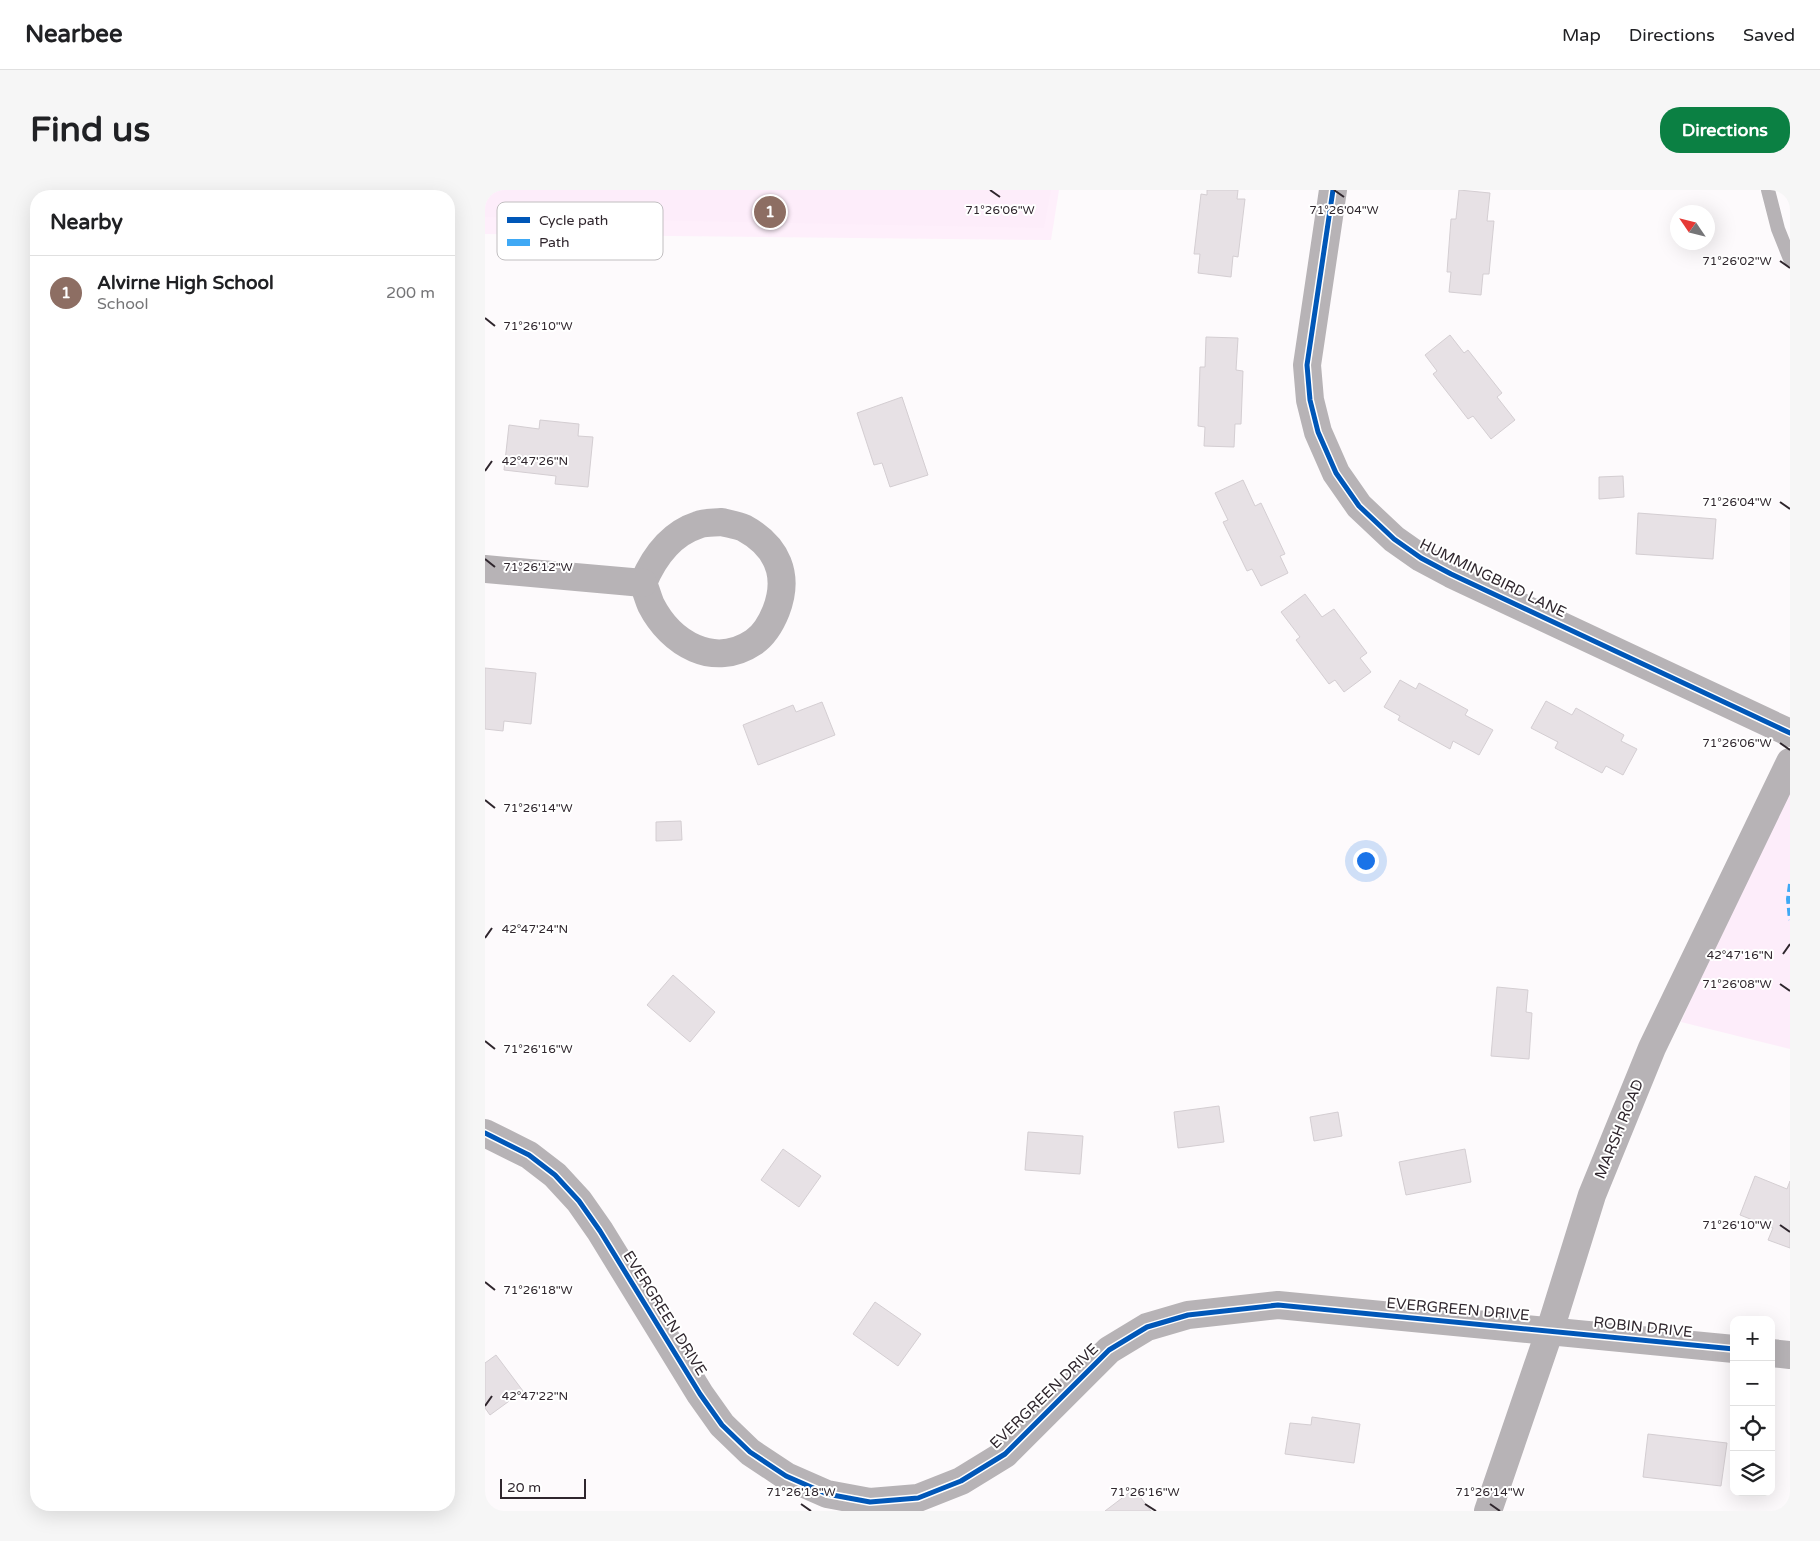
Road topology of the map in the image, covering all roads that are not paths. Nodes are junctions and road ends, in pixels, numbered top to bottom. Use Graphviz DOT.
graph roads {
  1 [pos="1333,190"];
  2 [pos="1768,190"];
  3 [pos="1790,259"];
  4 [pos="485,569"];
  5 [pos="643,583"];
  6 [pos="1790,733"];
  7 [pos="1790,762"];
  8 [pos="485,1133"];
  9 [pos="1549,1330"];
  10 [pos="1730,1349"];
  11 [pos="1775,1353"];
  12 [pos="1790,1355"];
  13 [pos="1488,1511"];
  1 -- 6 [label="street, HUMMINGBIRD LANE"];
  2 -- 3 [label="lane"];
  4 -- 5 [label="street"];
  5 -- 5 [label="street"];
  7 -- 9 [label="street, MARSH ROAD"];
  8 -- 9 [label="street, EVERGREEN DRIVE"];
  9 -- 10 [label="street, ROBIN DRIVE"];
  9 -- 13 [label="street, MARSH ROAD"];
  11 -- 12 [label="street"];
}
